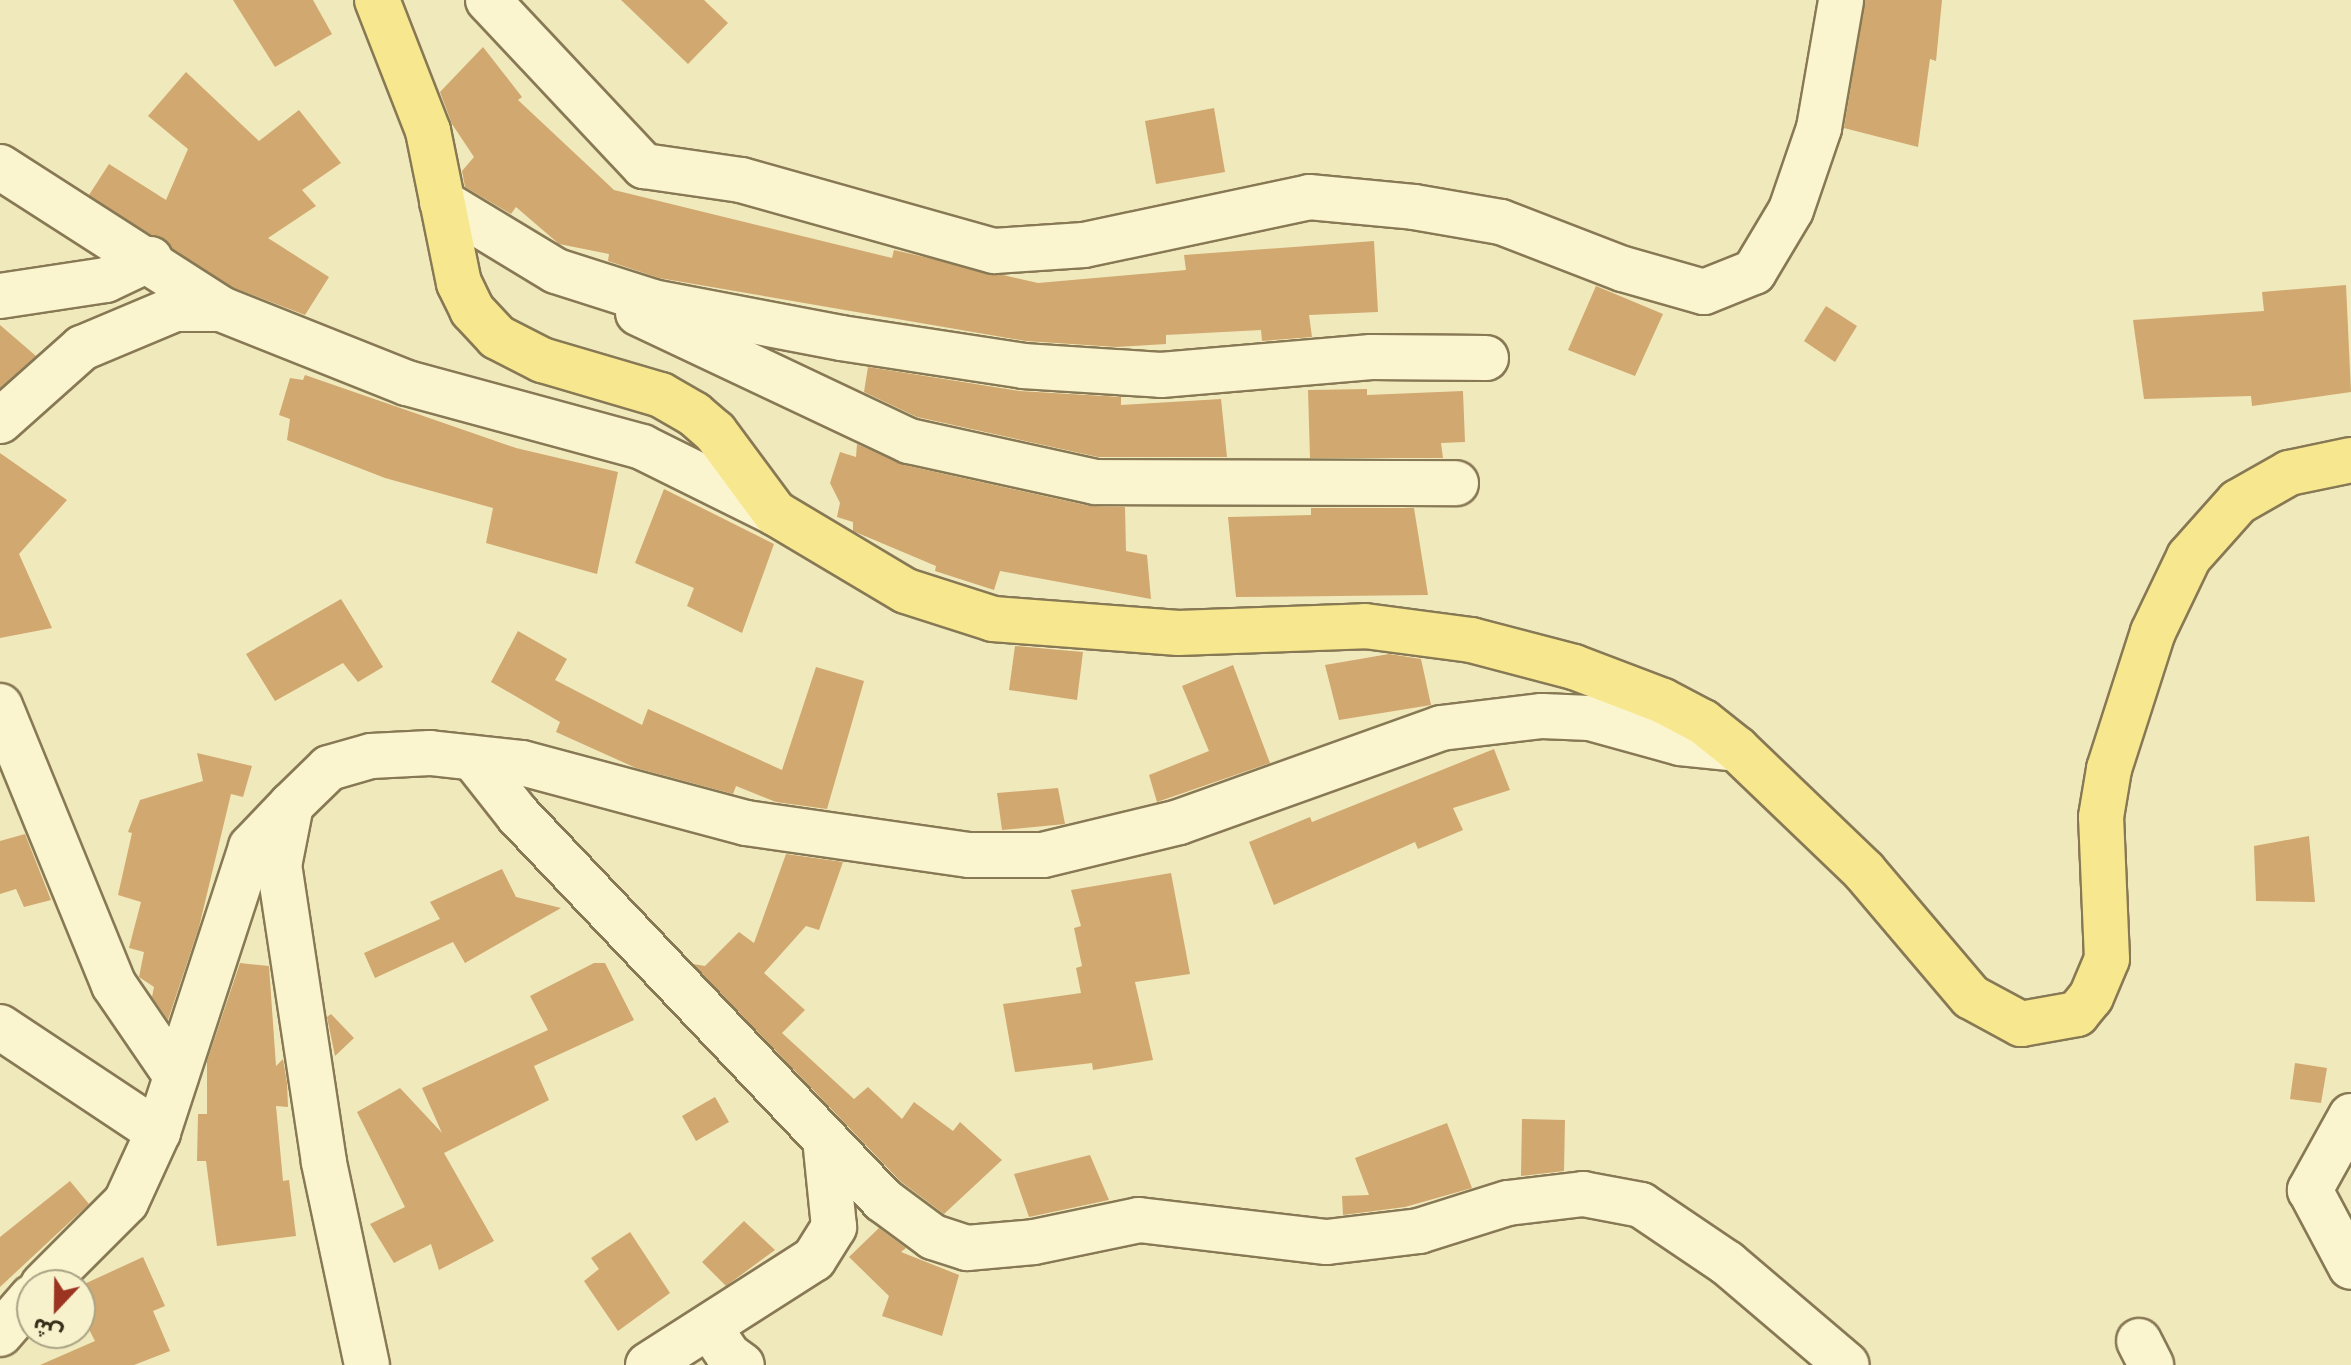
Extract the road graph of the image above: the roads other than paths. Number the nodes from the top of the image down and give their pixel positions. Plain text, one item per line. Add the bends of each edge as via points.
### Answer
1 (377, 0) edge
2 (488, 0) edge
3 (1841, 0) edge
4 (0, 167) edge
5 (442, 202) junction
6 (150, 259) junction
7 (584, 281) junction
8 (0, 296) edge
9 (221, 309) junction
10 (1486, 358) dead end
11 (0, 421) edge
12 (2351, 446) edge
13 (2351, 460) edge
14 (2289, 473) junction
15 (1456, 483) dead end
16 (775, 513) junction
17 (0, 706) edge
18 (1737, 749) junction
19 (473, 758) junction
20 (291, 805) junction
21 (0, 1027) edge
22 (176, 1076) junction
23 (2351, 1116) edge
24 (158, 1132) junction
25 (825, 1139) junction
26 (2351, 1267) edge
27 (59, 1269) edge
28 (16, 1316) edge
29 (710, 1328) junction
30 (0, 1334) edge
31 (367, 1365) edge
32 (648, 1365) edge
33 (742, 1365) edge
34 (1847, 1365) edge

1 - 5 main road via 428,131
2 - 3 street via 644,166 741,180 994,251 1084,245 1309,197 1501,222 1623,269 1704,292 1754,272 1791,210 1819,128
4 - 6 street
5 - 7 street via 556,271
5 - 16 main road via 459,283 472,310 497,337 542,360 661,395 694,414 715,432
6 - 8 street via 106,280
6 - 9 street
7 - 10 street via 653,302 1023,366 1161,375 1371,357
7 - 15 street via 668,329 909,441 1095,482
9 - 11 street via 175,309 82,348
9 - 16 street via 407,383 642,447
12 - 14 street
13 - 14 main road
14 - 18 main road via 2238,502 2189,557 2153,632 2109,769 2101,817 2107,959 2091,997 2077,1014 2021,1024 1971,997 1864,871
16 - 18 main road via 906,591 954,610 1097,630 1178,633 1365,626 1471,640 1574,667 1663,701 1703,722
17 - 22 street via 114,985
18 - 19 street via 1680,743 1590,718 1542,716 1441,728 1179,822 1043,855 969,855 746,823 522,763
19 - 20 street via 430,753 371,756 329,768
19 - 25 street via 518,815
20 - 22 street via 251,847
20 - 31 street via 279,866 324,1162
21 - 24 street
22 - 24 street
23 - 26 street via 2310,1190
24 - 27 street via 126,1202
25 - 29 street via 834,1227 814,1259
25 - 34 street via 883,1200 933,1237 967,1248 1034,1242 1139,1220 1327,1242 1419,1231 1508,1203 1583,1194 1641,1205 1727,1263
28 - 30 street
29 - 32 street
29 - 33 street via 728,1355

